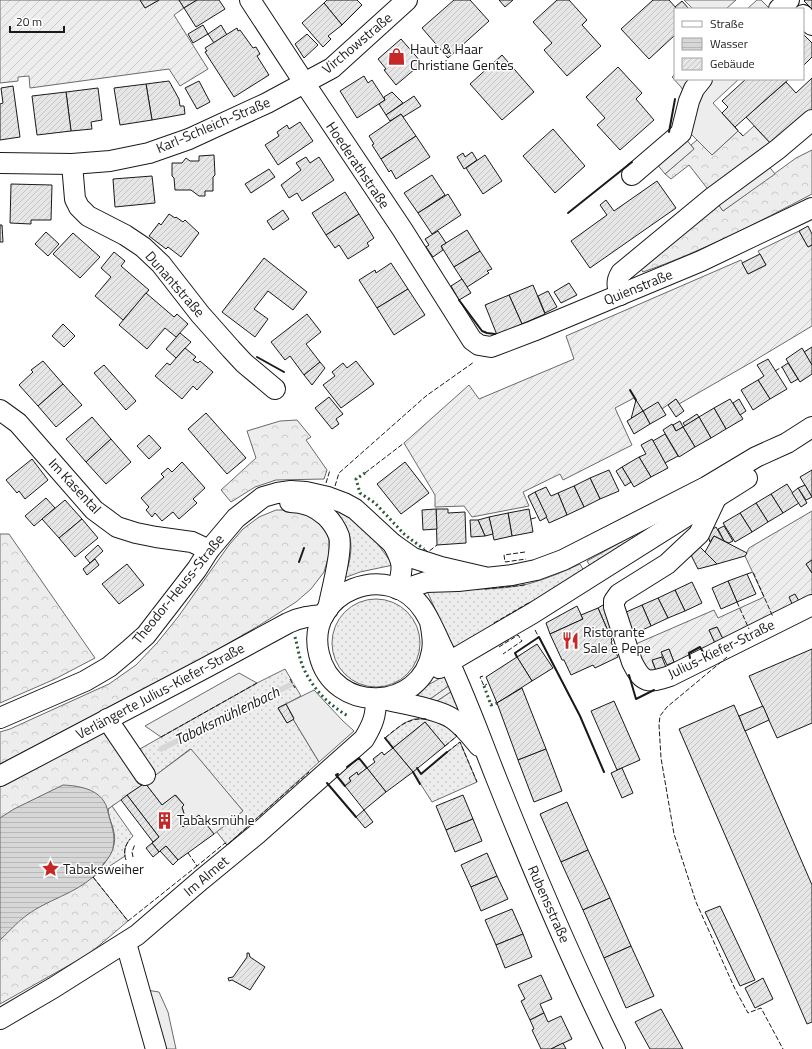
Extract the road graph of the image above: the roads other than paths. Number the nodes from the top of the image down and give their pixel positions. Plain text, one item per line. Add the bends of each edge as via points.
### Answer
1 (250, 0) edge
2 (407, 0) edge
3 (789, 0) edge
4 (780, 8) edge
5 (797, 8) edge
6 (804, 16) edge
7 (812, 25) edge
8 (701, 80) edge
9 (304, 83) junction
10 (812, 120) edge
11 (0, 164) edge
12 (72, 164) junction
13 (632, 175) dead end
14 (812, 208) edge
15 (620, 295) junction
16 (466, 330) joint
17 (275, 389) dead end
18 (0, 410) edge
19 (812, 427) edge
20 (787, 443) junction
21 (716, 498) junction
22 (246, 510) junction
23 (393, 544) junction
24 (209, 550) junction
25 (484, 577) junction
26 (400, 590) junction
27 (812, 605) edge
28 (326, 612) junction
29 (430, 622) junction
30 (450, 662) junction
31 (419, 678) junction
32 (379, 699) junction
33 (0, 718) edge
34 (107, 719) junction
35 (488, 757) junction
36 (145, 775) dead end
37 (0, 776) edge
38 (126, 943) junction
39 (0, 1018) edge
40 (156, 1049) edge
41 (615, 1049) edge

1 - 9 street, Hoederathstraße
2 - 9 street, Virchowstraße via 332,68
3 - 4 street
3 - 5 street
6 - 7 street
8 - 13 street via 689,101 681,133
9 - 12 street, Karl-Schleich-Straße via 189,139 149,153 110,161
9 - 16 street, Hoederathstraße
10 - 15 street via 778,150 713,197 621,273 617,286
11 - 12 street, Karl-Schleich-Straße
12 - 17 street, Dunantstraße via 75,199 79,207 88,216 137,243 161,264 231,349
14 - 15 street, Quienstraße via 701,261
15 - 16 street, Quienstraße via 491,347 479,345 472,340
18 - 24 street, Im Kasental via 18,423 94,510 117,527 156,537 192,542
19 - 20 street
20 - 21 street via 749,477
20 - 25 street via 756,457 706,487 568,558 536,570
21 - 27 street, Julius-Kiefer-Straße via 700,534 667,564 619,594 614,601 632,662 643,678 653,681 670,676
21 - 30 street
22 - 23 street, Theodor-Heuss-Straße via 263,497 277,492 306,492 328,497 355,510
22 - 24 street, Theodor-Heuss-Straße
22 - 28 street, Theodor-Heuss-Straße via 272,502 297,502 316,509 332,522 339,537 340,551
23 - 25 street, Theodor-Heuss-Straße via 413,558
23 - 26 street via 401,559 403,570
24 - 33 street, Theodor-Heuss-Straße via 146,635 123,655 85,681
25 - 26 street via 426,582
26 - 28 street via 388,585 361,586 342,594
26 - 29 street via 419,604
28 - 32 street via 319,628 318,641 324,667 331,678 346,691 364,698
28 - 34 street, Verlängerte Julius-Kiefer-Straße via 288,623
29 - 30 street
29 - 31 street via 432,652
30 - 31 street
30 - 35 street, Rubensstraße
31 - 32 street via 401,693
32 - 35 street, Rubensstraße via 441,713 452,718 469,733
32 - 38 street, Im Almet via 372,726 364,738 257,834
34 - 36 street
34 - 37 street, Verlängerte Julius-Kiefer-Straße
35 - 41 street, Rubensstraße via 526,853
38 - 39 street, Im Almet
38 - 40 street

